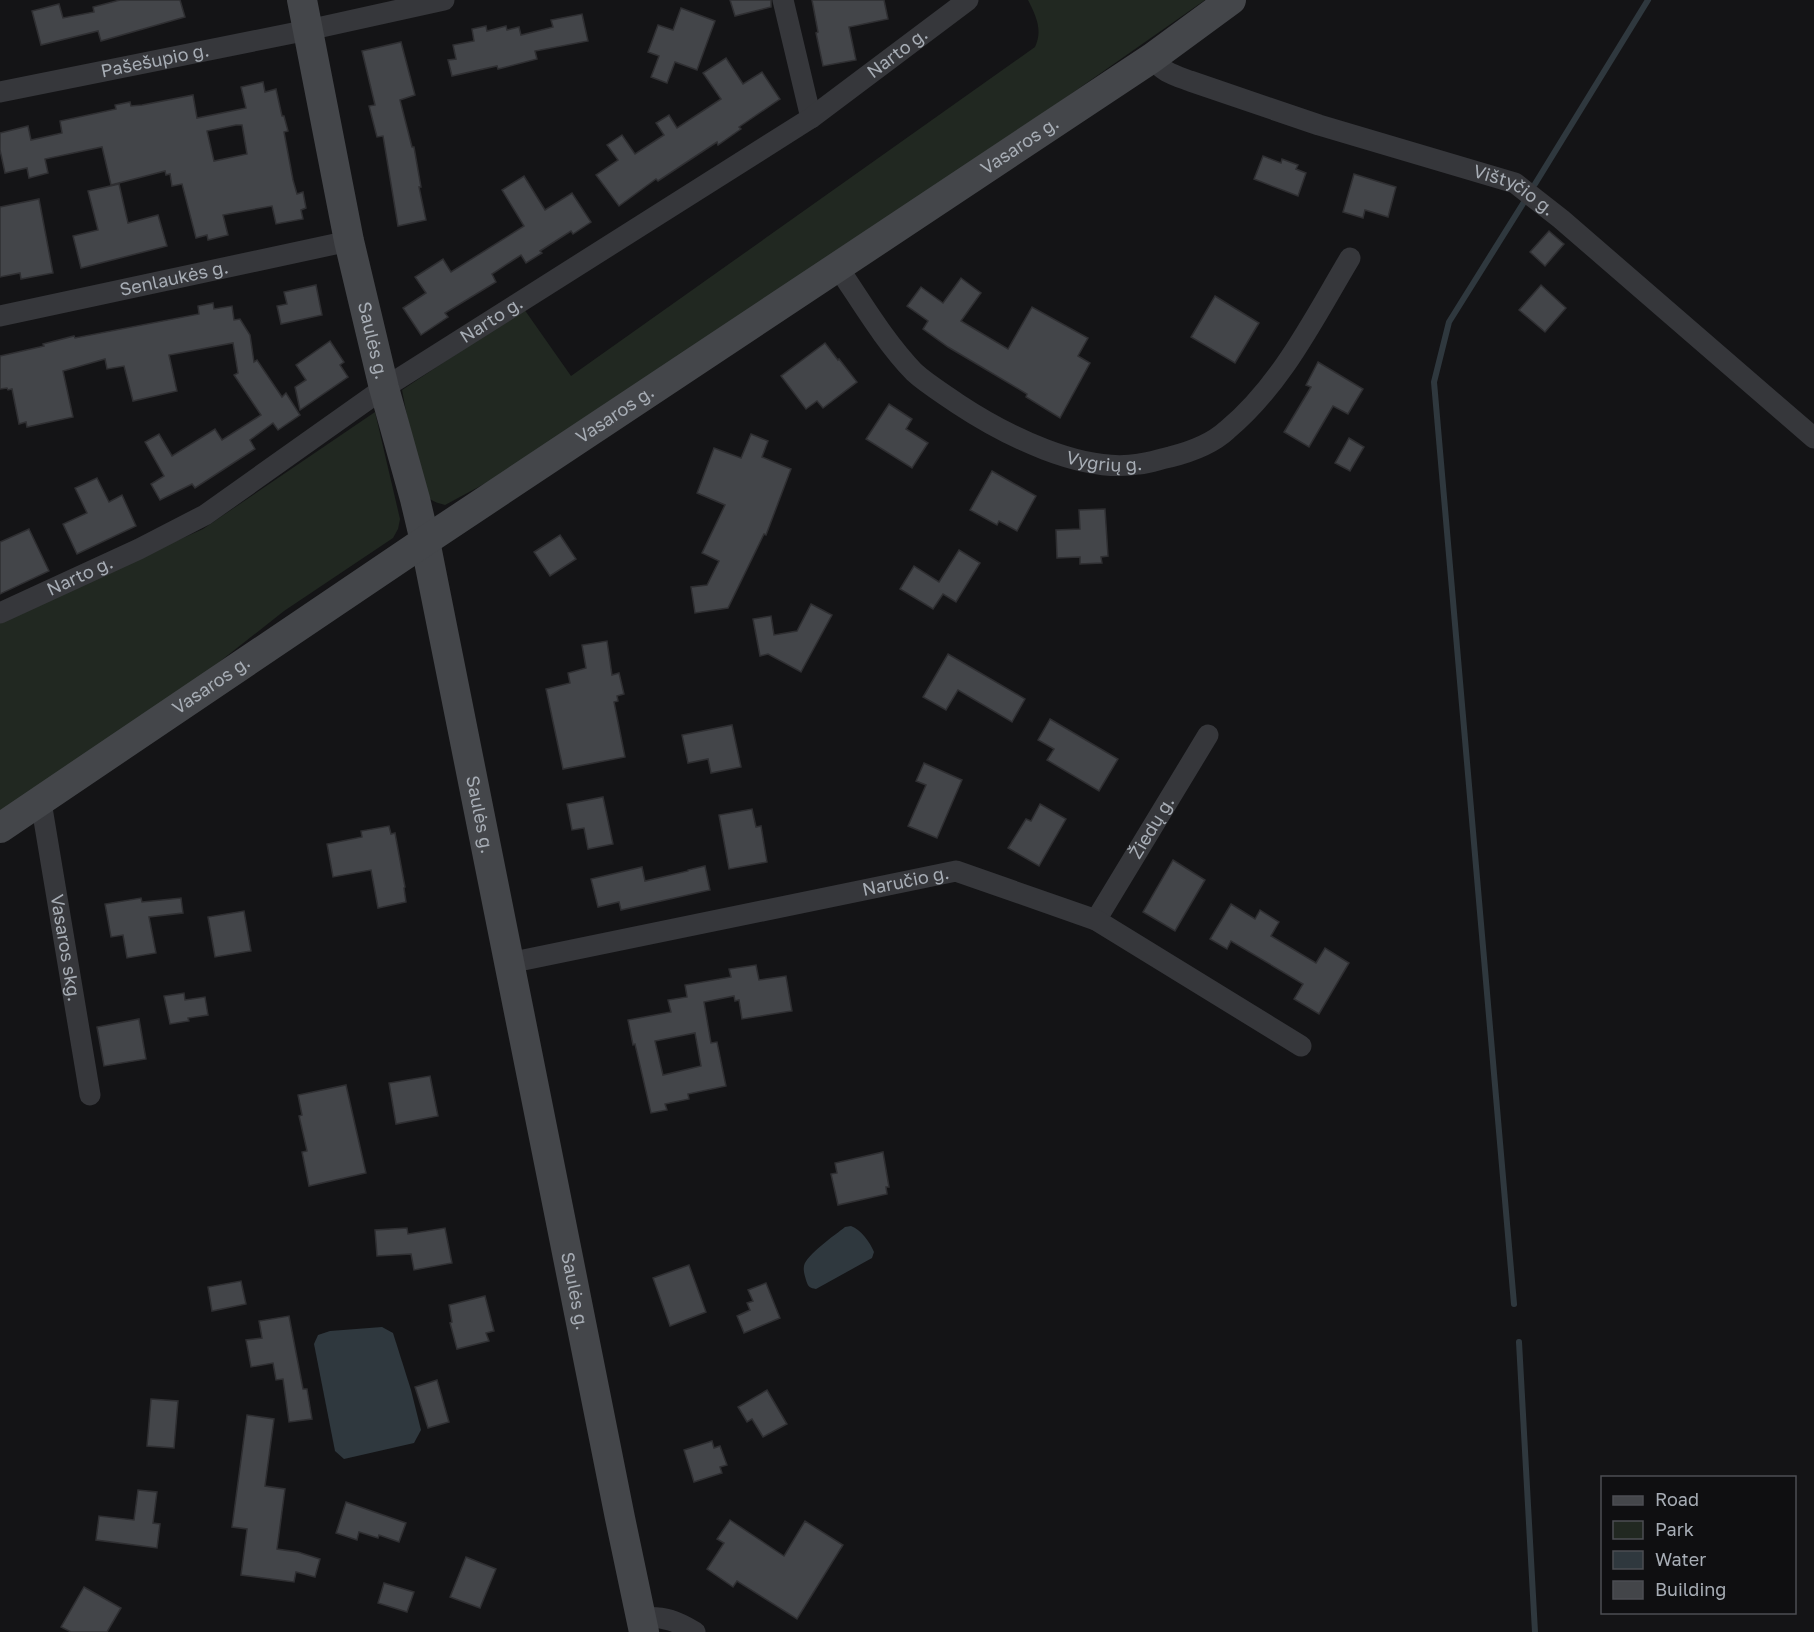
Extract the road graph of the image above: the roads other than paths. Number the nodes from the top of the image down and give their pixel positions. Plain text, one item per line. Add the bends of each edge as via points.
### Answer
1 (302, 0) edge
2 (444, 0) edge
3 (783, 0) edge
4 (968, 0) edge
5 (1231, 0) edge
6 (308, 30) junction
7 (1152, 58) junction
8 (0, 92) edge
9 (811, 118) junction
10 (349, 241) junction
11 (1350, 258) dead end
12 (837, 266) junction
13 (0, 316) edge
14 (384, 388) junction
15 (1814, 438) edge
16 (425, 541) junction
17 (0, 613) edge
18 (1208, 735) dead end
19 (41, 801) junction
20 (0, 828) edge
21 (1096, 920) junction
22 (509, 963) junction
23 (1301, 1046) dead end
24 (90, 1095) dead end
25 (643, 1625) edge
26 (695, 1632) edge

1 - 6 main road, Saulės g.
2 - 6 street, Pašešupio g.
3 - 9 street
4 - 9 street, Narto g.
5 - 7 main road, Vasaros g.
6 - 8 street, Pašešupio g.
6 - 10 main road, Saulės g.
7 - 12 main road, Vasaros g.
7 - 15 street, Vištyčio g. via 1159,67 1190,81 1515,183
9 - 14 street, Narto g.
10 - 13 street, Senlaukės g.
10 - 14 main road, Saulės g.
11 - 12 street, Vygrių g. via 1286,366 1249,410 1226,432 1190,452 1138,465 1091,462 1047,451 973,414 915,373
12 - 16 main road, Vasaros g.
14 - 16 main road, Saulės g.
14 - 17 street, Narto g. via 205,515
16 - 19 main road, Vasaros g.
16 - 22 main road, Saulės g.
18 - 21 street, Žiedų g.
19 - 20 main road, Vasaros g.
19 - 24 street, Vasaros skg.
21 - 22 street, Naručio g. via 956,871
21 - 23 street, Naručio g.
22 - 25 main road, Saulės g.
25 - 26 street via 658,1617

